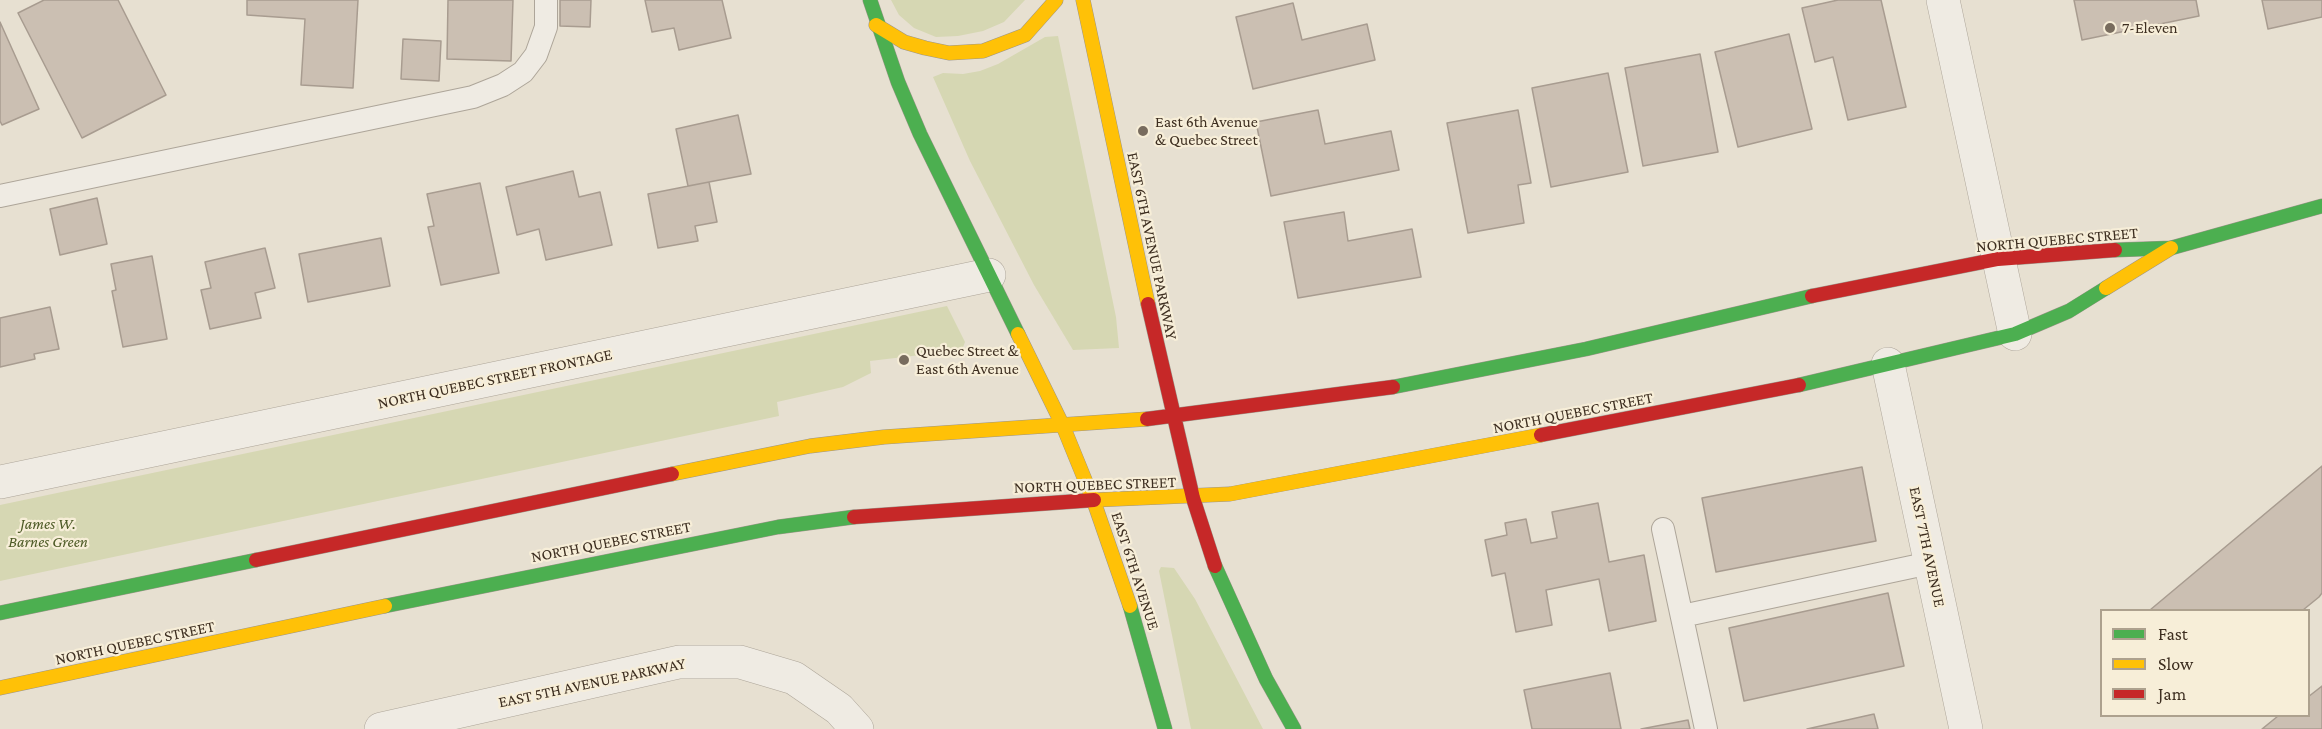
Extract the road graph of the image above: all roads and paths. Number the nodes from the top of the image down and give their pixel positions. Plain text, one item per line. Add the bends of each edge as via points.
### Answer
1 (546, 0) edge
2 (870, 0) edge
3 (1056, 0) edge
4 (1083, 0) edge
5 (1943, 0) edge
6 (876, 25) junction
7 (0, 196) edge
8 (2322, 206) edge
9 (2170, 248) junction
10 (1998, 260) junction
11 (989, 275) junction
12 (2015, 334) junction
13 (1888, 364) junction
14 (1173, 417) junction
15 (1063, 426) junction
16 (0, 482) edge
17 (1193, 498) junction
18 (1094, 502) junction
19 (1663, 529) dead end
20 (1930, 563) junction
21 (0, 613) edge
22 (1682, 616) junction
23 (0, 688) edge
24 (381, 729) edge
25 (857, 729) edge
26 (1165, 729) edge
27 (1294, 729) edge
28 (1706, 729) edge
29 (1966, 729) edge

1 - 7 lane via 546,27 536,55 523,72 473,97
2 - 6 main road
3 - 6 main road via 1025,35 983,51 949,53 925,48 904,42
4 - 14 main road, EAST 6TH AVENUE PARKWAY
5 - 10 street
6 - 11 main road via 920,134
8 - 9 main road, NORTH QUEBEC STREET
9 - 10 main road, NORTH QUEBEC STREET
9 - 12 main road, NORTH QUEBEC STREET via 2069,311
10 - 12 street
10 - 14 main road, NORTH QUEBEC STREET via 1819,294 1426,382
11 - 15 main road
11 - 16 street, NORTH QUEBEC STREET FRONTAGE
12 - 13 main road, NORTH QUEBEC STREET
13 - 17 main road, NORTH QUEBEC STREET via 1786,388 1337,475
13 - 20 street, EAST 7TH AVENUE
14 - 15 main road, NORTH QUEBEC STREET
14 - 17 main road, EAST 6TH AVENUE PARKWAY
15 - 18 main road, EAST 6TH AVENUE
15 - 21 main road, NORTH QUEBEC STREET via 896,436 810,446
17 - 18 main road, NORTH QUEBEC STREET
17 - 27 main road via 1229,602
18 - 23 main road, NORTH QUEBEC STREET via 1015,504 778,527 510,579
18 - 26 main road, EAST 6TH AVENUE via 1129,603
19 - 22 lane
20 - 22 lane
20 - 29 street, EAST 7TH AVENUE
22 - 28 lane
24 - 25 street, EAST 5TH AVENUE PARKWAY via 679,662 740,662 794,678 840,709

